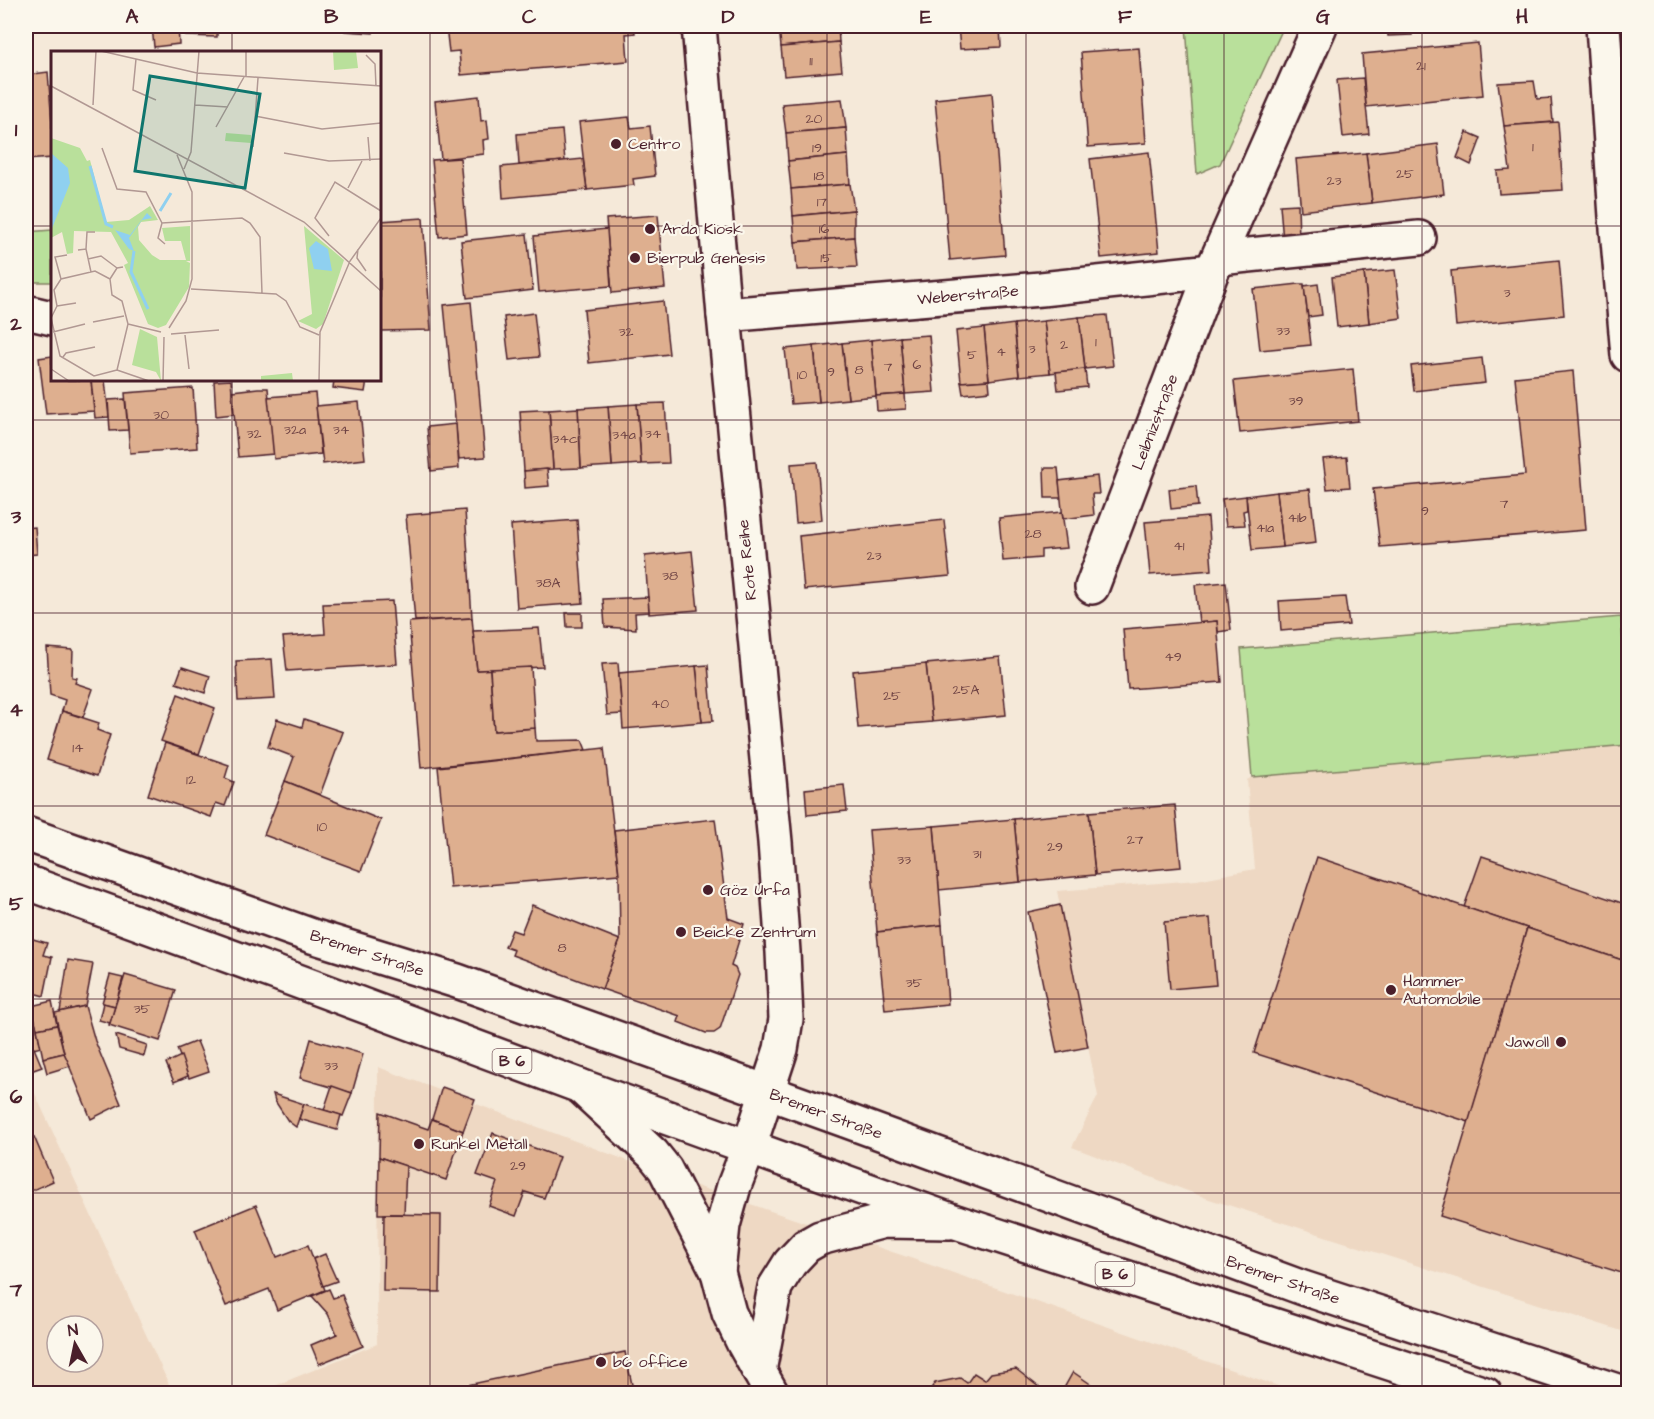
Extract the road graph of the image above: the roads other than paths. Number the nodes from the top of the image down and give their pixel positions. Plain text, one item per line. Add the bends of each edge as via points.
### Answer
1 (699, 26) edge
2 (1320, 26) edge
3 (1603, 26) edge
4 (1419, 238) dead end
5 (1215, 264) junction
6 (26, 312) edge
7 (724, 315) junction
8 (51, 318) edge
9 (1628, 349) edge
10 (1092, 587) dead end
11 (26, 834) edge
12 (26, 882) edge
13 (580, 1086) junction
14 (766, 1093) junction
15 (749, 1147) junction
16 (956, 1222) junction
17 (718, 1272) junction
18 (766, 1382) edge
19 (1485, 1394) edge
20 (1626, 1394) edge

1 - 7 street, Rote Reihe
2 - 5 street, Leibnizstraße
3 - 9 street
4 - 5 street
5 - 7 street, Weberstraße via 1041,289
5 - 10 street, Leibnizstraße
6 - 8 street
7 - 14 street, Rote Reihe via 783,952 786,1018 781,1049
11 - 14 street, Bremer Straße via 312,936 457,981
12 - 13 street, B 6
13 - 15 street, B 6
13 - 17 street via 665,1169
14 - 15 street, Rote Reihe
14 - 20 street, Bremer Straße via 1303,1288
15 - 16 street, B 6
15 - 17 street, Rote Reihe via 723,1225
16 - 18 street via 884,1221 820,1238 806,1246 775,1287
16 - 19 street, B 6
17 - 18 street via 729,1313

